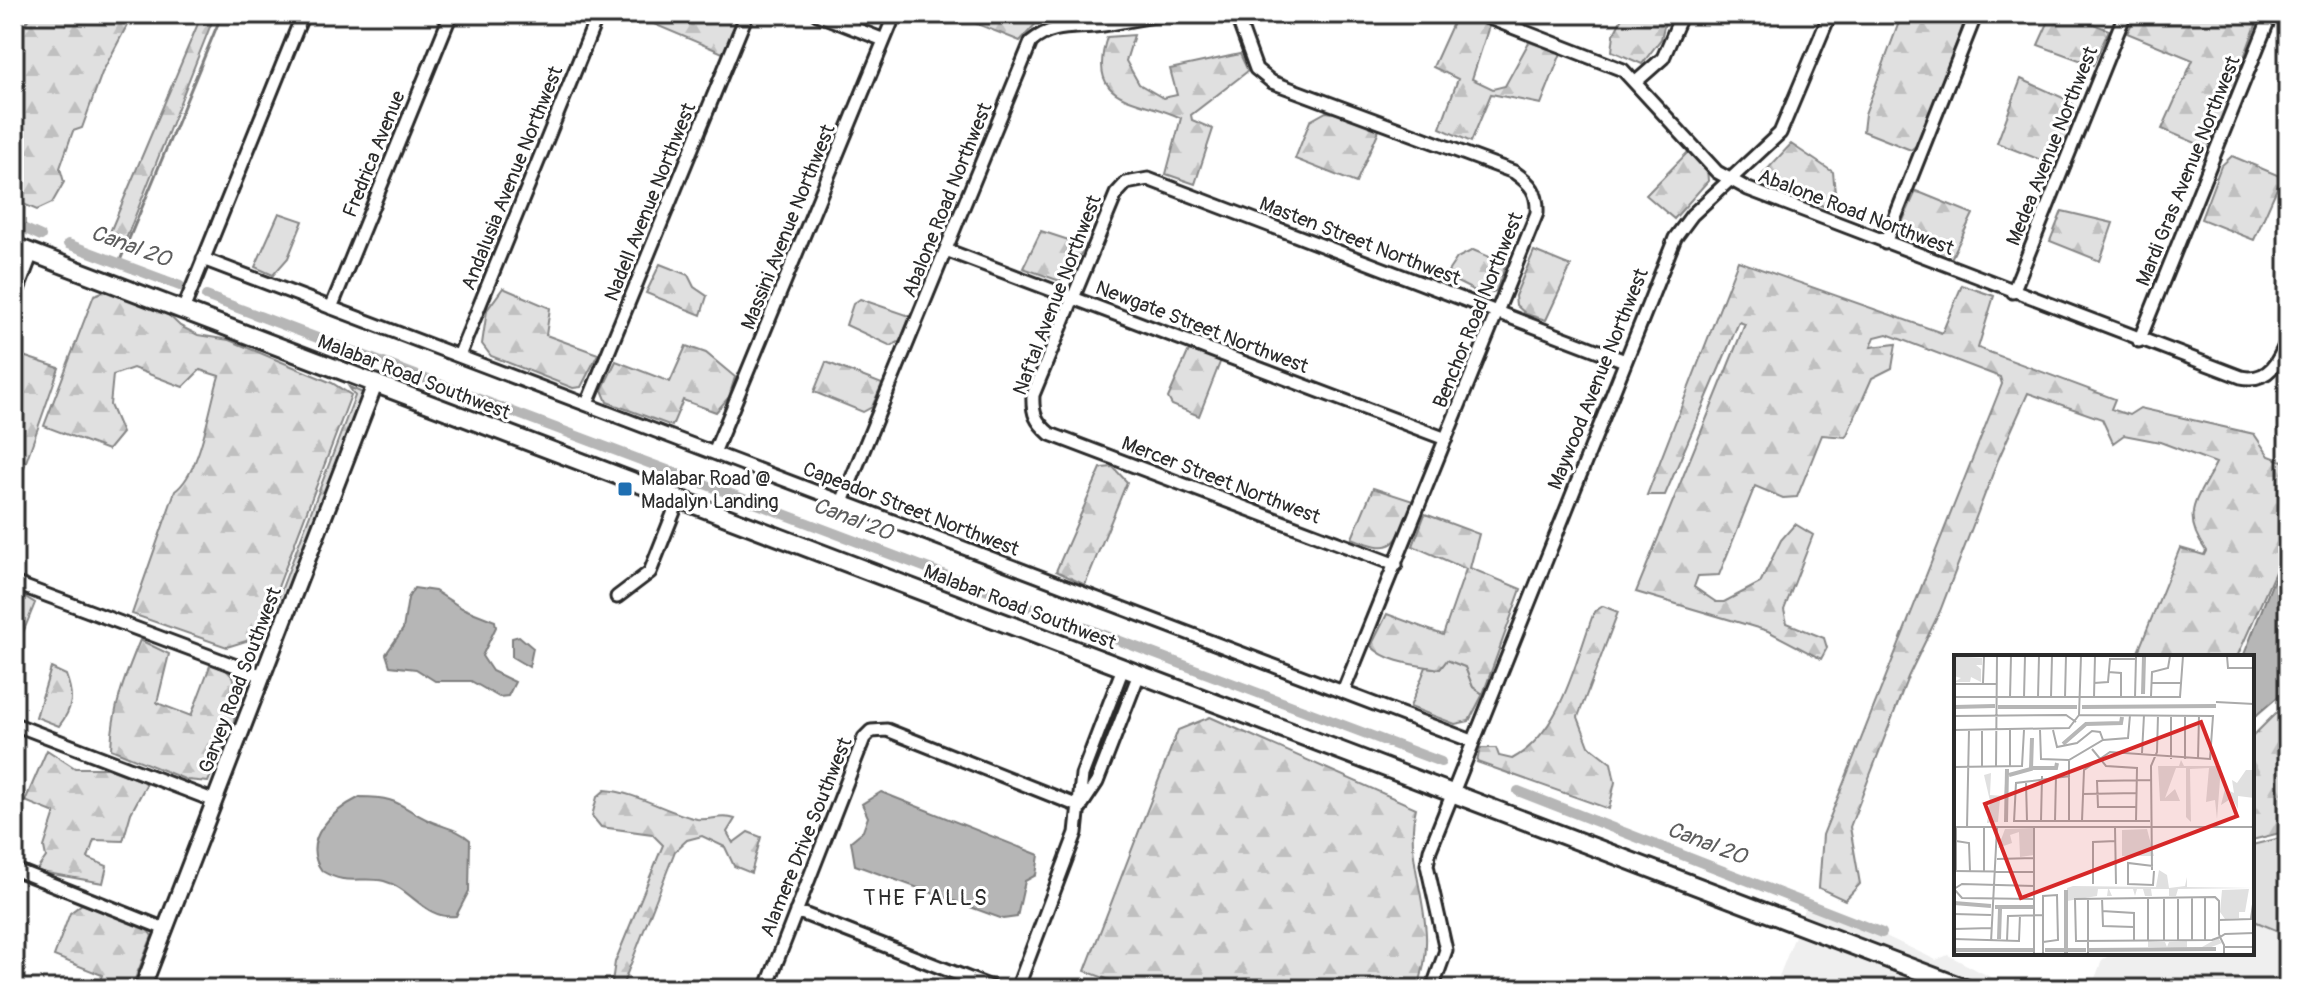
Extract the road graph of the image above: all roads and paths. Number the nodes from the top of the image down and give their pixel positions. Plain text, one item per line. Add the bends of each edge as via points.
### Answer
1 (303, 14) edge
2 (451, 14) edge
3 (598, 14) edge
4 (747, 14) edge
5 (817, 14) edge
6 (895, 14) edge
7 (1167, 14) edge
8 (1236, 14) edge
9 (1479, 14) edge
10 (1682, 14) edge
11 (1830, 14) edge
12 (1976, 14) edge
13 (2125, 14) edge
14 (2271, 14) edge
15 (884, 40) junction
16 (1637, 81) junction
17 (1729, 180) junction
18 (1126, 183) joint
19 (1885, 243) junction
20 (14, 246) edge
21 (946, 250) junction
22 (32, 253) junction
23 (203, 259) junction
24 (2013, 292) junction
25 (1074, 298) junction
26 (14, 300) edge
27 (331, 308) junction
28 (183, 310) junction
29 (1497, 313) junction
30 (2288, 338) edge
31 (2139, 341) junction
32 (459, 356) junction
33 (1625, 361) junction
34 (375, 384) junction
35 (587, 404) junction
36 (1037, 423) joint
37 (1446, 439) junction
38 (714, 453) junction
39 (679, 499) junction
40 (842, 502) junction
41 (1396, 565) junction
42 (14, 583) edge
43 (617, 597) dead end
44 (1131, 671) junction
45 (263, 676) junction
46 (1343, 692) junction
47 (14, 724) edge
48 (1472, 741) junction
49 (1453, 793) junction
50 (215, 801) junction
51 (1081, 807) junction
52 (14, 869) edge
53 (796, 911) junction
54 (165, 929) junction
55 (142, 989) edge
56 (766, 989) edge
57 (996, 989) edge
58 (1017, 989) edge
59 (1432, 989) edge
60 (1967, 989) edge

1 - 23 street
2 - 27 street, Fredrica Avenue
3 - 32 street, Andalusia Avenue Northwest
4 - 35 street, Nadell Avenue Northwest
5 - 15 street
6 - 15 street, Massini Avenue Northwest
7 - 21 street, Abalone Road Northwest via 1057,27 1031,42
8 - 29 street, Benchor Road Northwest via 1256,69 1272,82 1509,170 1530,183 1538,197 1537,213
9 - 16 street, Abalone Road Northwest via 1612,63
10 - 16 street via 1663,58
11 - 17 street, Maywood Avenue Northwest via 1780,133
12 - 19 street
13 - 24 street, Medea Avenue Northwest
14 - 31 street, Mardi Gras Avenue Northwest
15 - 38 street, Massini Avenue Northwest
16 - 17 street, Abalone Road Northwest
17 - 19 street, Abalone Road Northwest
17 - 33 street, Maywood Avenue Northwest via 1675,238
18 - 25 street, Naftal Avenue Northwest via 1116,194
18 - 29 street, Masten Street Northwest via 1148,179
19 - 24 street, Abalone Road Northwest
20 - 22 main road, Malabar Road Southwest
21 - 25 street, Newgate Street Northwest
21 - 40 street, Abalone Road Northwest
22 - 26 street
22 - 28 main road, Malabar Road Southwest
23 - 27 street, Capeador Street Northwest
23 - 28 street
24 - 31 street, Abalone Road Northwest
25 - 36 street, Naftal Avenue Northwest via 1033,395
25 - 37 street, Newgate Street Northwest
27 - 32 street, Capeador Street Northwest
28 - 34 main road, Malabar Road Southwest
29 - 33 street, Masten Street Northwest
29 - 37 street, Benchor Road Northwest
30 - 31 street, Abalone Road Northwest via 2273,369 2260,378 2232,375
32 - 35 street, Capeador Street Northwest
33 - 48 street, Maywood Avenue Northwest
34 - 39 main road, Malabar Road Southwest
34 - 45 street, Garvey Road Southwest
35 - 38 street, Capeador Street Northwest
36 - 41 street, Mercer Street Northwest via 1050,434
37 - 41 street, Benchor Road Northwest
38 - 40 street, Capeador Street Northwest
39 - 43 street via 650,572
39 - 44 main road, Malabar Road Southwest
40 - 46 street, Capeador Street Northwest
41 - 46 street, Benchor Road Northwest
42 - 45 street
44 - 49 main road, Malabar Road Southwest
44 - 51 street via 1097,782
45 - 50 street, Garvey Road Southwest
46 - 48 street, Capeador Street Northwest
47 - 50 street
48 - 49 street, Maywood Avenue Northwest
49 - 59 street, Maywood Avenue Northwest via 1427,865 1446,950
49 - 60 main road, Malabar Road Southwest
50 - 54 street, Garvey Road Southwest
51 - 53 street, Alamere Drive Southwest via 887,730 871,731
51 - 58 street
52 - 54 street
53 - 56 street, Alamere Drive Southwest
53 - 57 street
54 - 55 street, Garvey Road Southwest

